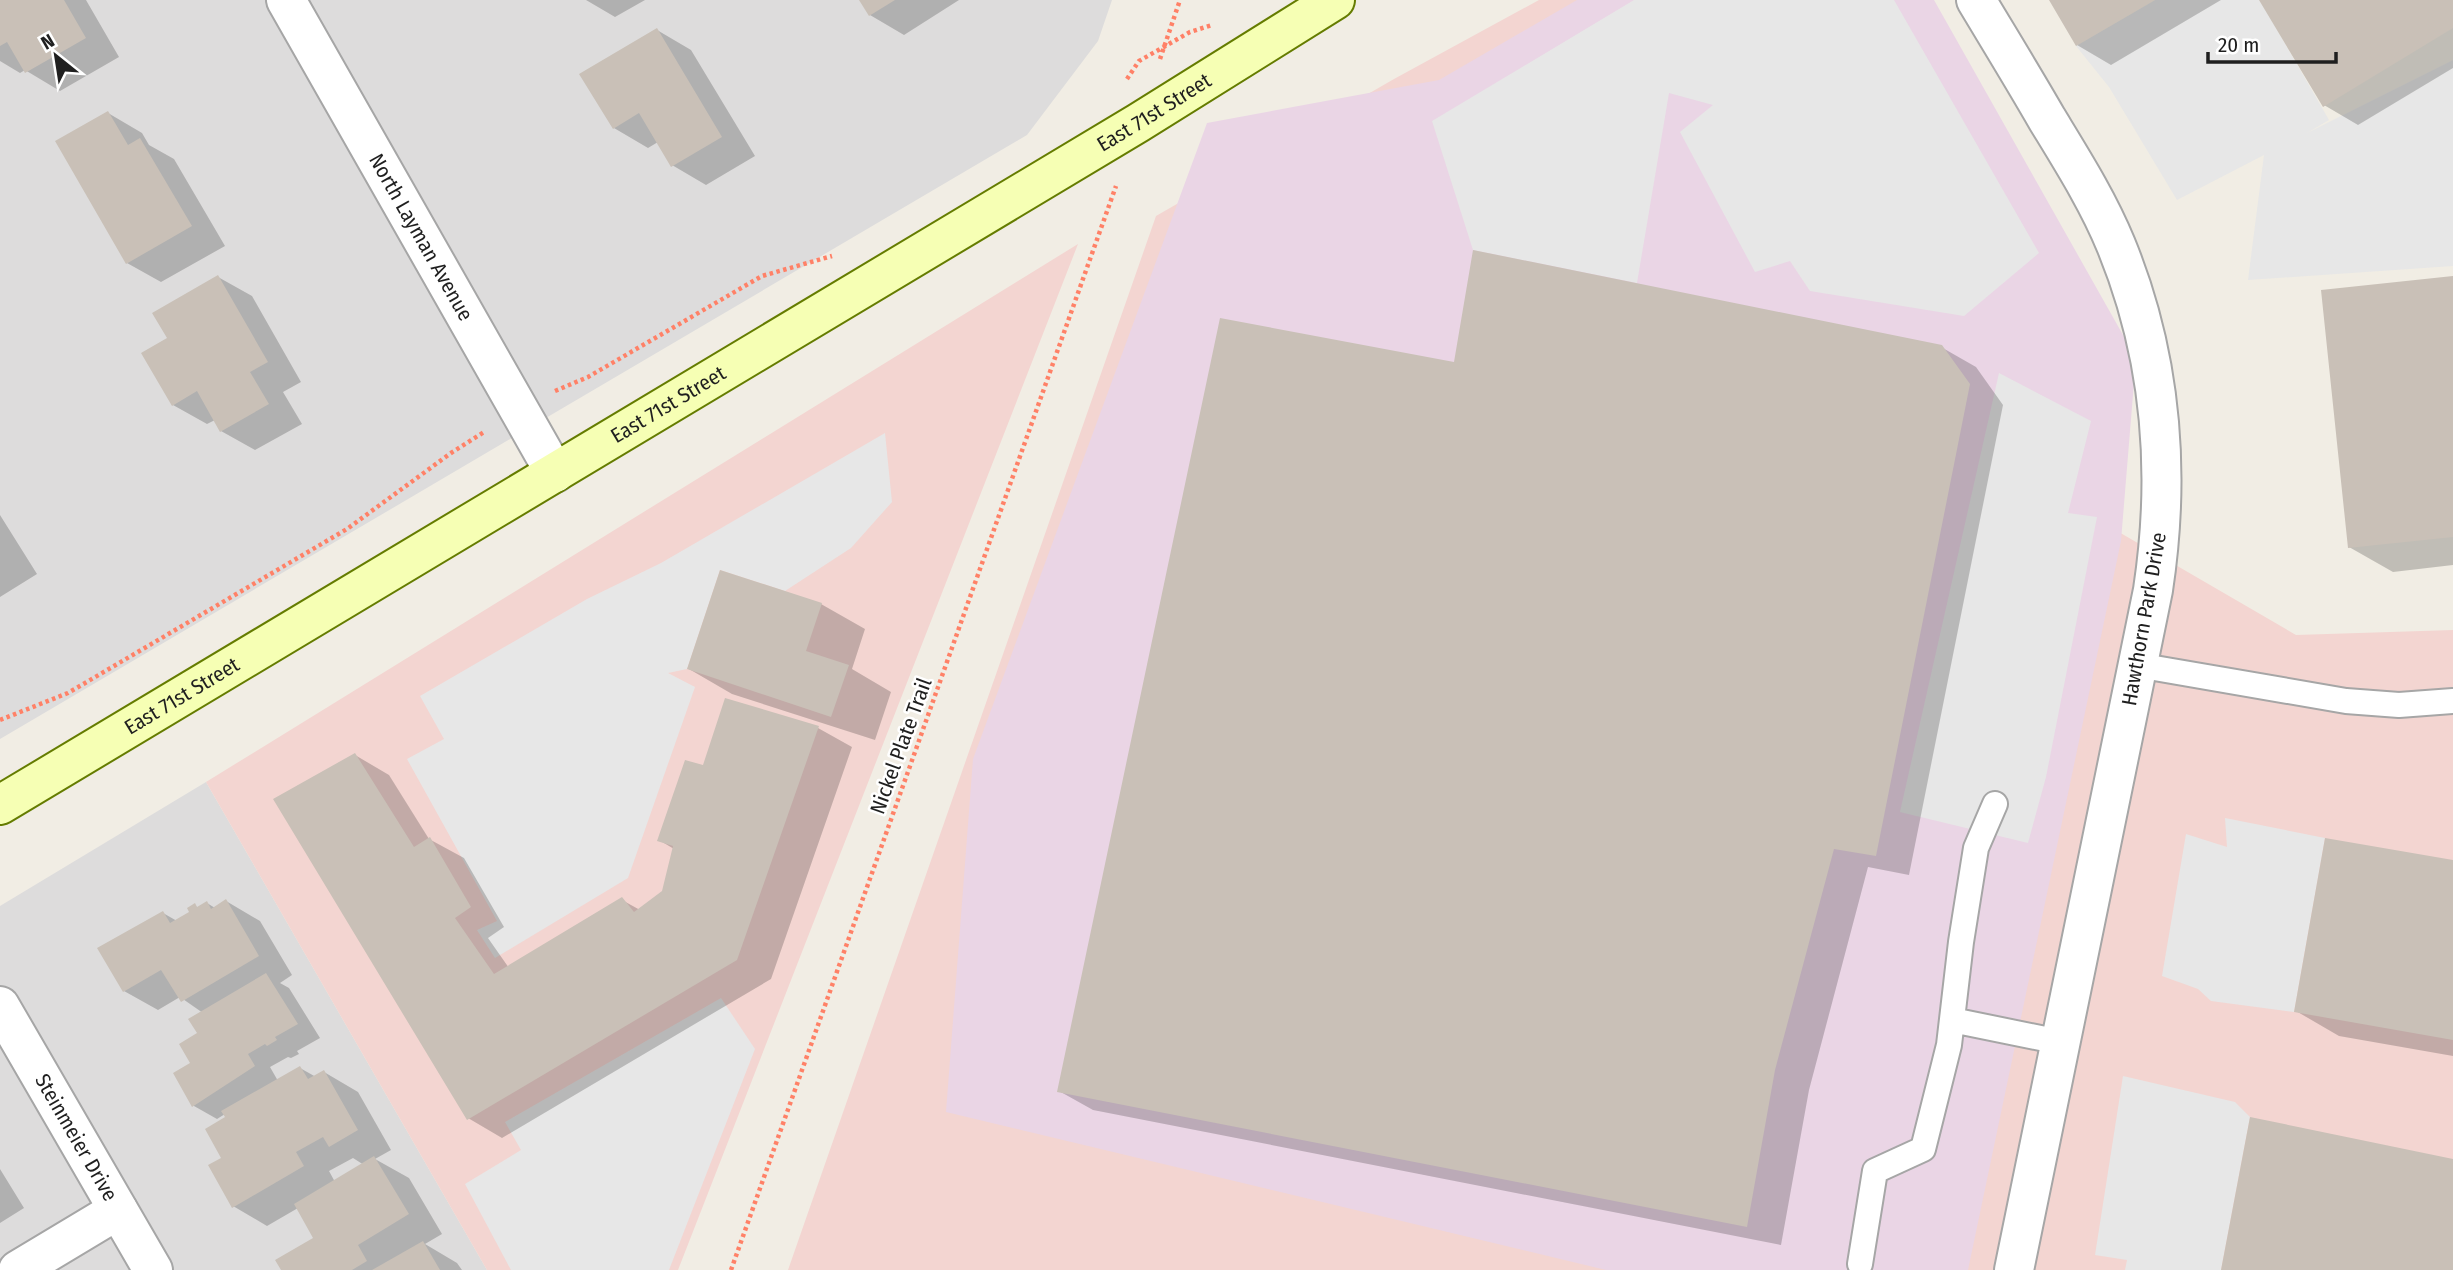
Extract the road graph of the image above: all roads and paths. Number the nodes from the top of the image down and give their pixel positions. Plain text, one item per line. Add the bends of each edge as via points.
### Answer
1 (286, 0) edge
2 (1335, 0) edge
3 (1976, 0) edge
4 (1215, 25) dead end
5 (1120, 90) dead end
6 (1100, 232) dead end
7 (840, 254) dead end
8 (519, 410) junction
9 (555, 473) junction
10 (2137, 665) junction
11 (2453, 701) edge
12 (0, 720) edge
13 (1995, 804) dead end
14 (0, 805) edge
15 (0, 1006) edge
16 (1952, 1020) junction
17 (2060, 1042) junction
18 (118, 1210) junction
19 (1860, 1264) dead end
20 (18, 1270) edge
21 (153, 1270) edge
22 (731, 1270) edge
23 (2014, 1270) edge

1 - 8 street, North Layman Avenue
2 - 9 main road, East 71st Street
3 - 10 street, Hawthorn Park Drive via 2090,190 2141,315 2157,390 2163,482 2160,546
4 - 5 path via 1191,32 1139,61
6 - 22 path, Nickel Plate Trail
7 - 8 path via 761,276 588,377
8 - 9 street, North Layman Avenue
8 - 12 path via 335,536 68,693
9 - 14 main road, East 71st Street
10 - 11 lane via 2346,701 2399,705
10 - 17 street, Hawthorn Park Drive
13 - 16 lane via 1976,848
15 - 18 street, Steinmeier Drive
16 - 17 lane
16 - 19 lane via 1923,1149 1875,1171
17 - 23 street, Hawthorn Park Drive
18 - 20 street
18 - 21 street, Steinmeier Drive

